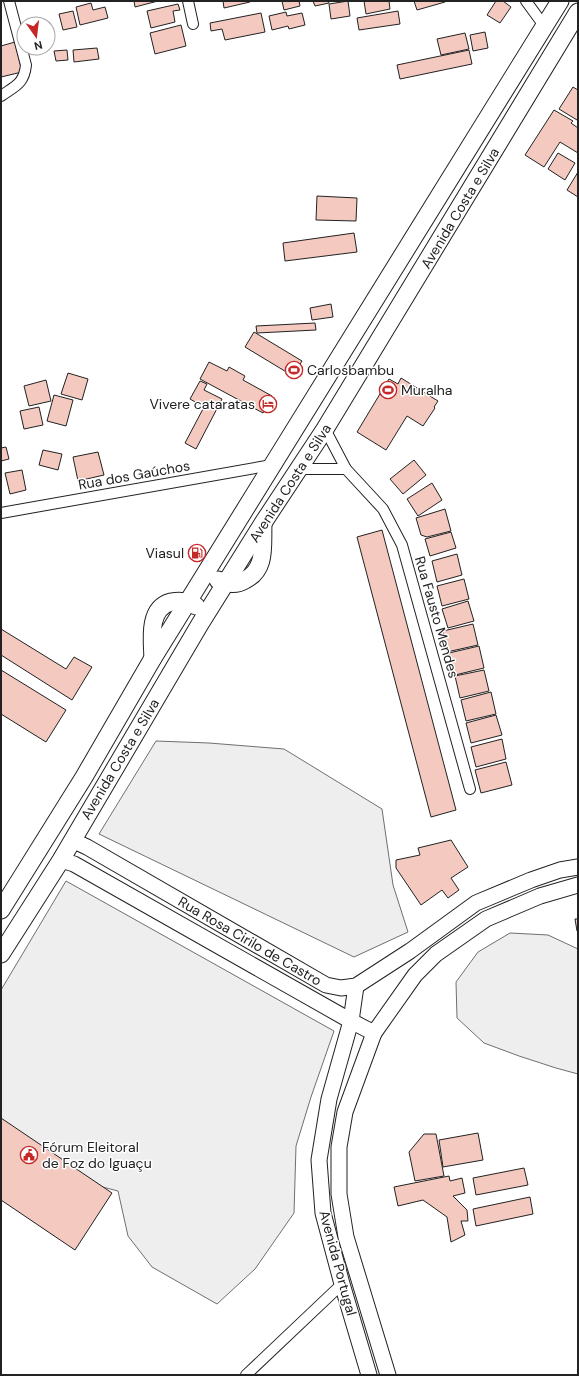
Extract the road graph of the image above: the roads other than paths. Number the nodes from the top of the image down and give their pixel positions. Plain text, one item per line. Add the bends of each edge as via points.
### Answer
1 (9, 1) edge
2 (188, 1) edge
3 (526, 1) edge
4 (560, 1) edge
5 (578, 12) edge
6 (193, 24) dead end
7 (545, 27) junction
8 (1, 96) edge
9 (325, 430) junction
10 (272, 465) junction
11 (299, 469) junction
12 (346, 469) junction
13 (1, 513) edge
14 (211, 565) junction
15 (226, 583) junction
16 (188, 602) junction
17 (200, 624) junction
18 (470, 789) dead end
19 (72, 840) junction
20 (61, 860) junction
21 (578, 867) edge
22 (578, 885) edge
23 (476, 903) junction
24 (1, 910) edge
25 (486, 919) junction
26 (1, 954) edge
27 (356, 986) junction
28 (351, 1021) junction
29 (374, 1033) junction
30 (342, 1284) junction
31 (246, 1375) edge
32 (369, 1375) edge
33 (388, 1375) edge

1 - 8 street via 26,65 25,76 20,83
2 - 6 street
3 - 7 street
4 - 7 main road, Avenida Costa e Silva
5 - 9 main road, Avenida Costa e Silva
7 - 10 main road, Avenida Costa e Silva
9 - 11 main road, Avenida Costa e Silva
9 - 12 street, Rua Fausto Mendes
10 - 13 street, Rua dos Gaúchos
10 - 14 main road, Avenida Costa e Silva
11 - 12 street
11 - 15 main road, Avenida Costa e Silva via 263,523 262,552 258,570 243,582
12 - 18 street, Rua Fausto Mendes via 383,509 402,545
14 - 15 main road via 215,578
14 - 16 main road, Avenida Costa e Silva
15 - 17 main road, Avenida Costa e Silva
16 - 17 main road via 197,606
16 - 24 main road, Avenida Costa e Silva via 176,601 165,604 158,611 152,629 153,658 84,777
17 - 19 main road, Avenida Costa e Silva
19 - 20 main road, Avenida Costa e Silva
19 - 27 main road, Rua Rosa Cirilo de Castro via 326,985 341,988
20 - 26 main road, Avenida Costa e Silva
20 - 28 main road via 74,864
21 - 23 main road via 531,880
22 - 25 main road, Avenida Portugal via 540,896
23 - 25 main road
23 - 27 main road
25 - 29 main road, Avenida Portugal via 436,954 415,975
27 - 28 main road, Avenida Portugal
28 - 29 main road
28 - 30 main road, Avenida Portugal via 329,1100 320,1160 322,1213
29 - 33 main road, Avenida Portugal via 344,1112 339,1147 339,1194 346,1237
30 - 31 street
30 - 32 main road, Avenida Portugal

